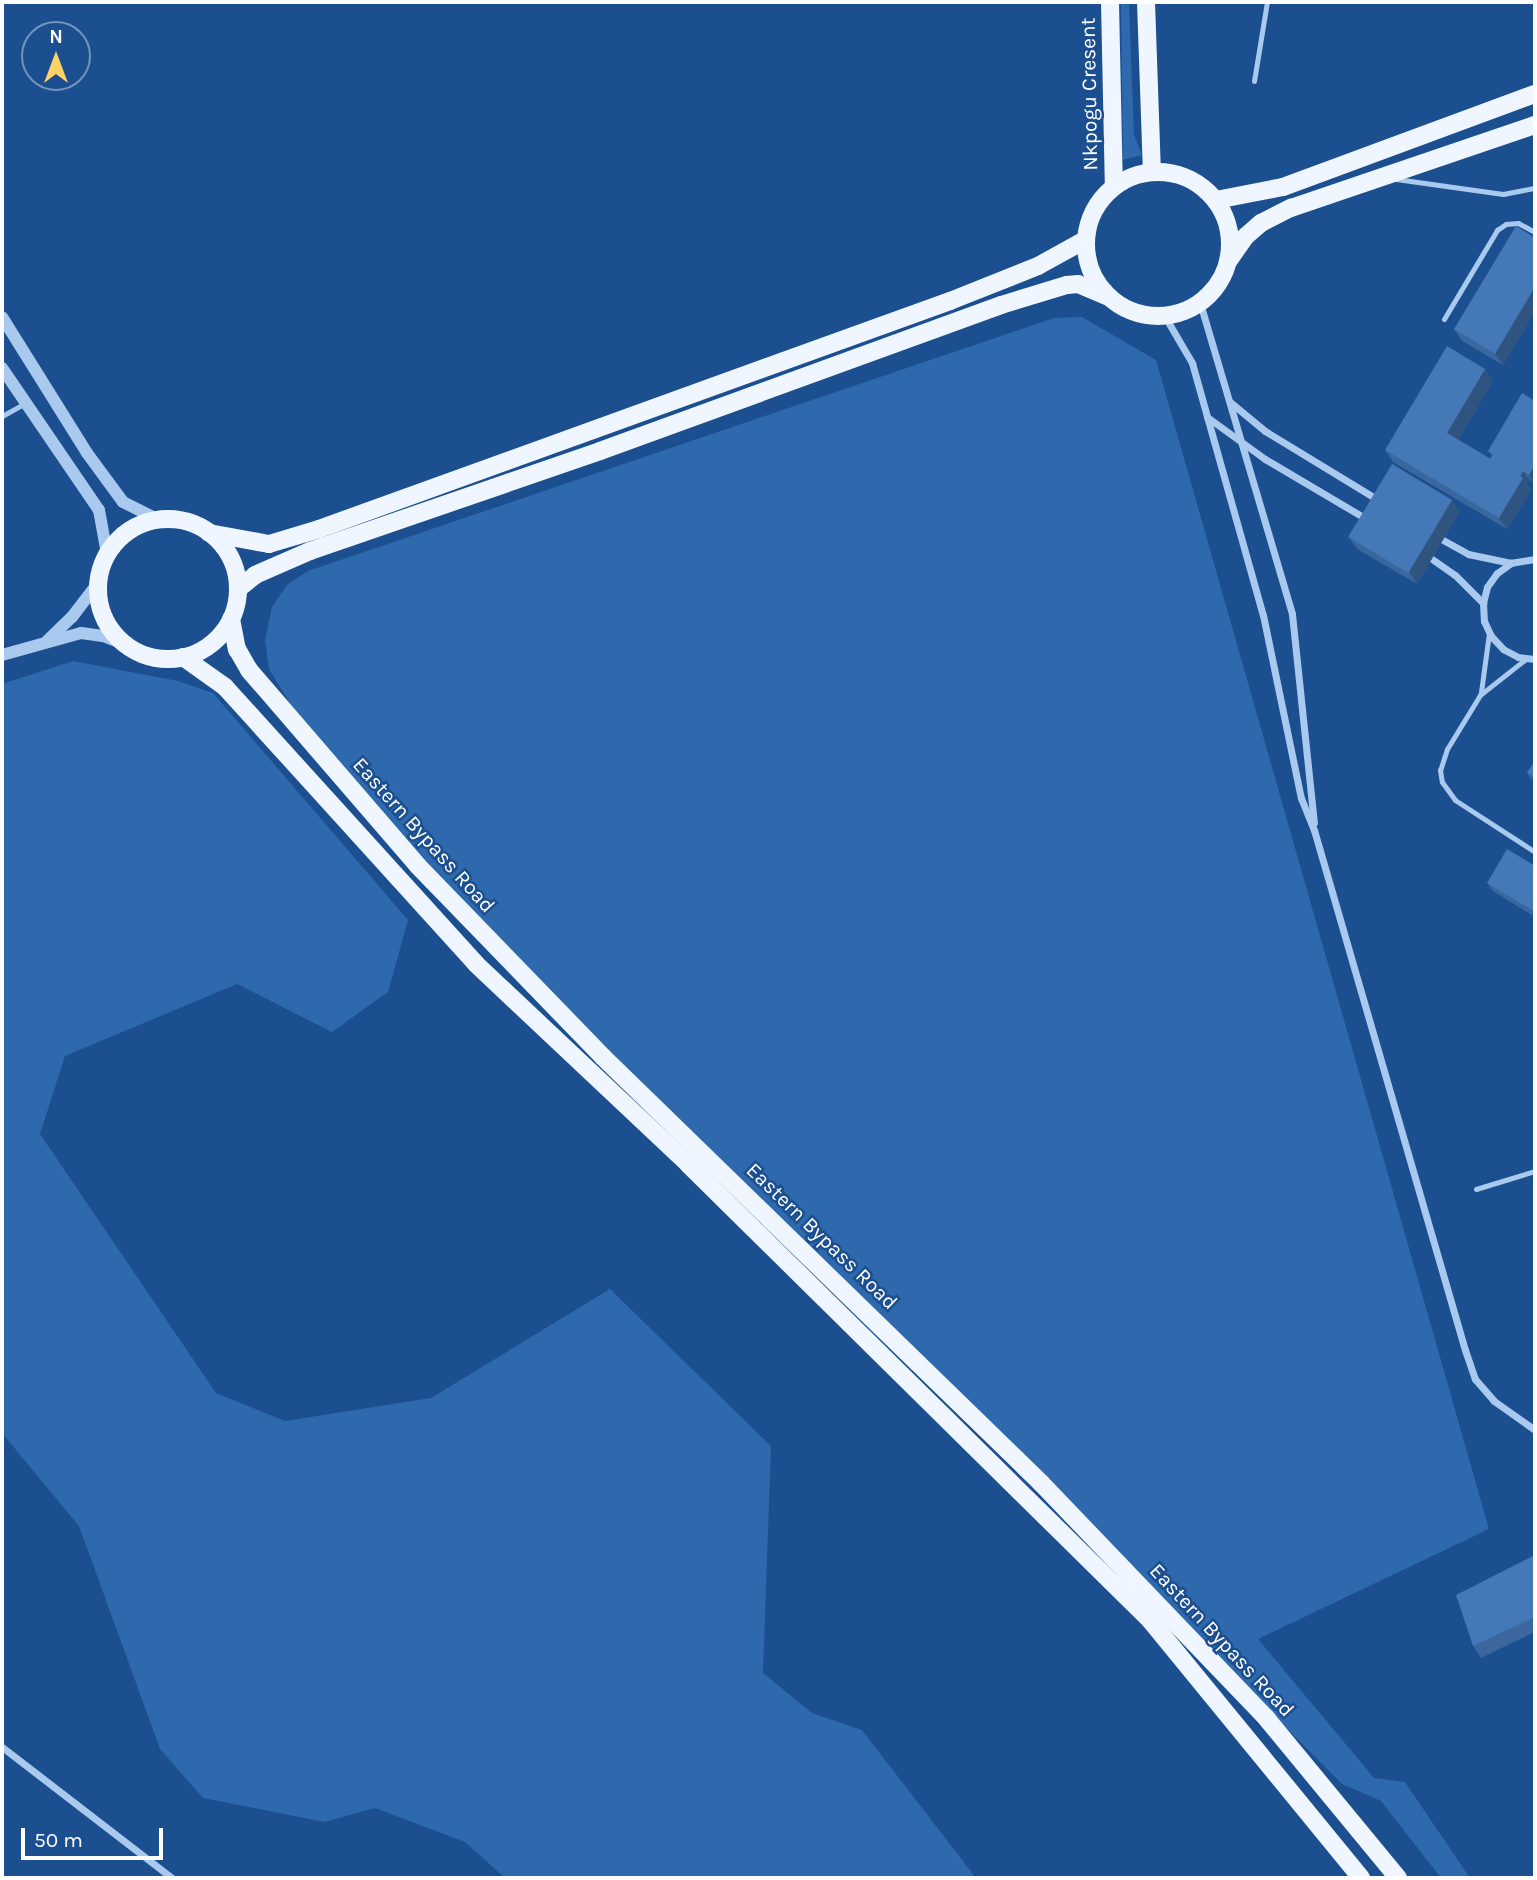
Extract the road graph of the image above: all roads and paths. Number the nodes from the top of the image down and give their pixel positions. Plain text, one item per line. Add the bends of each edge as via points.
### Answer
1 (1110, 2) edge
2 (1146, 2) edge
3 (1266, 2) edge
4 (1254, 81) dead end
5 (1535, 94) edge
6 (1535, 125) edge
7 (1152, 171) junction
8 (1383, 177) junction
9 (1114, 186) junction
10 (1535, 188) edge
11 (1216, 200) junction
12 (1535, 232) edge
13 (1085, 240) junction
14 (1229, 260) junction
15 (1109, 297) junction
16 (1200, 303) junction
17 (1164, 315) junction
18 (2, 317) edge
19 (1444, 319) dead end
20 (2, 368) edge
21 (1228, 401) junction
22 (25, 403) junction
23 (2, 416) edge
24 (1207, 416) junction
25 (1241, 443) junction
26 (1384, 503) edge
27 (159, 520) junction
28 (1372, 523) edge
29 (209, 533) junction
30 (1443, 540) dead end
31 (107, 554) junction
32 (1533, 558) edge
33 (1432, 559) dead end
34 (1511, 563) junction
35 (98, 583) junction
36 (238, 589) junction
37 (1483, 603) junction
38 (231, 619) junction
39 (1489, 633) junction
40 (47, 641) junction
41 (126, 646) junction
42 (2, 655) edge
43 (183, 657) junction
44 (1531, 658) edge
45 (1480, 695) junction
46 (1314, 830) junction
47 (1535, 852) edge
48 (1535, 1171) edge
49 (1476, 1189) dead end
50 (1535, 1430) edge
51 (2, 1747) edge
52 (172, 1878) edge
53 (1361, 1878) edge
54 (1398, 1878) edge

1 - 9 main road, Nkpogu Cresent
2 - 7 main road
3 - 4 lane
5 - 11 main road via 1283,187
6 - 8 main road
7 - 9 main road
7 - 11 main road via 1181,175
8 - 10 lane via 1503,194
8 - 14 main road via 1261,223
9 - 13 main road via 1093,210
11 - 14 main road via 1228,223
12 - 19 lane via 1518,223 1497,230
13 - 15 main road via 1091,271
13 - 29 main road via 950,301 319,529 268,544
14 - 16 main road via 1218,285
15 - 17 main road via 1132,311
15 - 36 main road via 1078,284 1001,305 310,551 255,575
16 - 17 main road
16 - 21 street
17 - 24 street via 1192,363
18 - 27 street via 123,502
20 - 22 street
21 - 25 street
21 - 26 street via 1265,431
22 - 23 lane
22 - 31 street via 99,510
24 - 25 street
24 - 46 street via 1263,615 1301,798
25 - 28 street
25 - 46 street via 1292,614
27 - 29 main road via 190,523
27 - 31 main road via 129,531
29 - 36 main road via 230,558
30 - 34 street via 1477,557
31 - 35 main road
32 - 34 street
33 - 37 street
34 - 37 street via 1487,587
35 - 40 street
35 - 41 main road via 106,622
36 - 38 main road
37 - 39 street
38 - 43 main road via 215,640
38 - 54 main road, Eastern Bypass Road via 237,649 249,670 418,866 603,1057 1041,1483 1267,1719
39 - 44 street via 1503,649
39 - 45 lane
40 - 41 street via 81,633
40 - 42 street
41 - 43 main road via 155,658
43 - 53 main road, Eastern Bypass Road via 225,687 476,964 688,1164 1150,1620
44 - 45 lane
45 - 47 lane via 1447,749 1440,770 1442,782 1455,800
46 - 50 street via 1475,1379 1494,1401
48 - 49 lane
51 - 52 street

